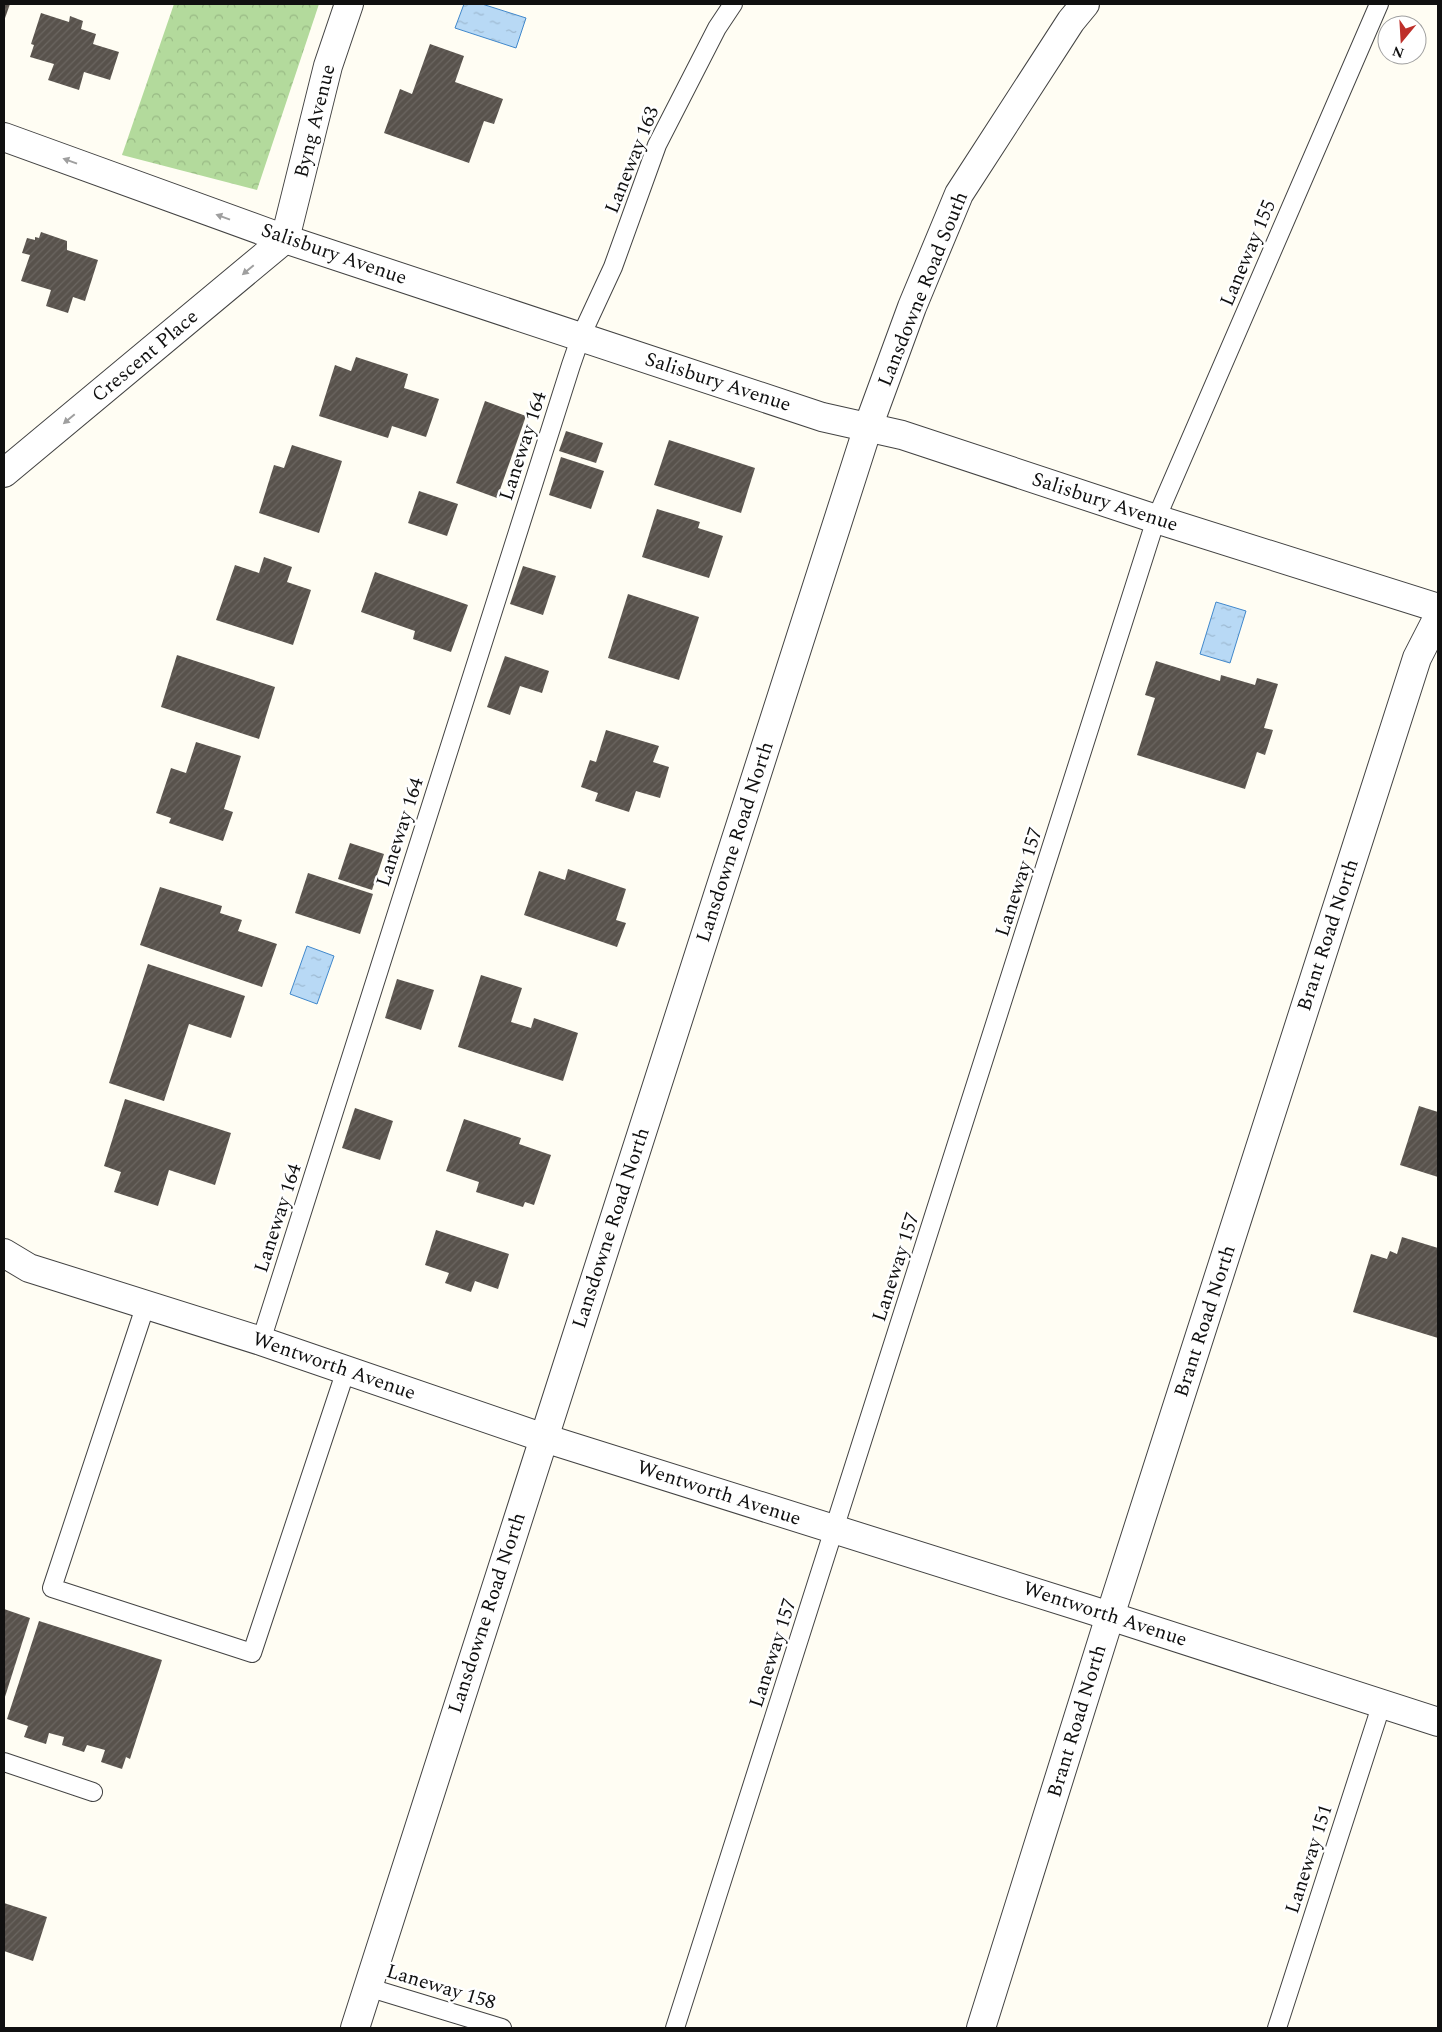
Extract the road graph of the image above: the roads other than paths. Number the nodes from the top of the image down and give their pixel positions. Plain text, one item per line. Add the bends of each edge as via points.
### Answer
1 (349, 4) edge
2 (733, 4) edge
3 (1085, 4) edge
4 (1379, 4) edge
5 (4, 137) edge
6 (286, 239) junction
7 (581, 336) junction
8 (868, 427) junction
9 (4, 473) edge
10 (1156, 519) junction
11 (1438, 608) edge
12 (1438, 616) edge
13 (4, 1253) edge
14 (146, 1304) junction
15 (261, 1341) junction
16 (346, 1370) junction
17 (544, 1438) junction
18 (835, 1529) junction
19 (1110, 1616) junction
20 (1382, 1703) junction
21 (1438, 1722) edge
22 (4, 1762) edge
23 (93, 1792) dead end
24 (367, 1987) junction
25 (355, 2028) edge
26 (502, 2028) edge
27 (675, 2028) edge
28 (981, 2028) edge
29 (1277, 2028) edge

1 - 6 street, Byng Avenue via 328,66
2 - 7 lane, Laneway 163 via 716,28 657,145 613,267
3 - 8 street, Lansdowne Road South via 959,194 912,307
4 - 10 lane, Laneway 155
6 -> 5 street, Salisbury Avenue
6 - 7 street, Salisbury Avenue
6 -> 9 street, Crescent Place
7 - 8 street, Salisbury Avenue via 822,417
7 - 15 lane, Laneway 164
8 - 10 street, Salisbury Avenue via 912,438
8 - 17 street, Lansdowne Road North
10 - 11 street, Salisbury Avenue
10 - 18 lane, Laneway 157
12 - 19 street, Brant Road North via 1417,658
13 - 14 street, Wentworth Avenue via 30,1268
14 - 15 street, Wentworth Avenue
14 - 16 lane via 52,1588 252,1653
15 - 16 street, Wentworth Avenue
16 - 17 street, Wentworth Avenue
17 - 18 street, Wentworth Avenue
17 - 24 street, Lansdowne Road North
18 - 19 street, Wentworth Avenue
18 - 27 lane, Laneway 157
19 - 20 street, Wentworth Avenue
19 - 28 street, Brant Road North
20 - 21 street, Wentworth Avenue
20 - 29 lane, Laneway 151
22 - 23 lane
24 - 25 street, Lansdowne Road North
24 - 26 lane, Laneway 158

